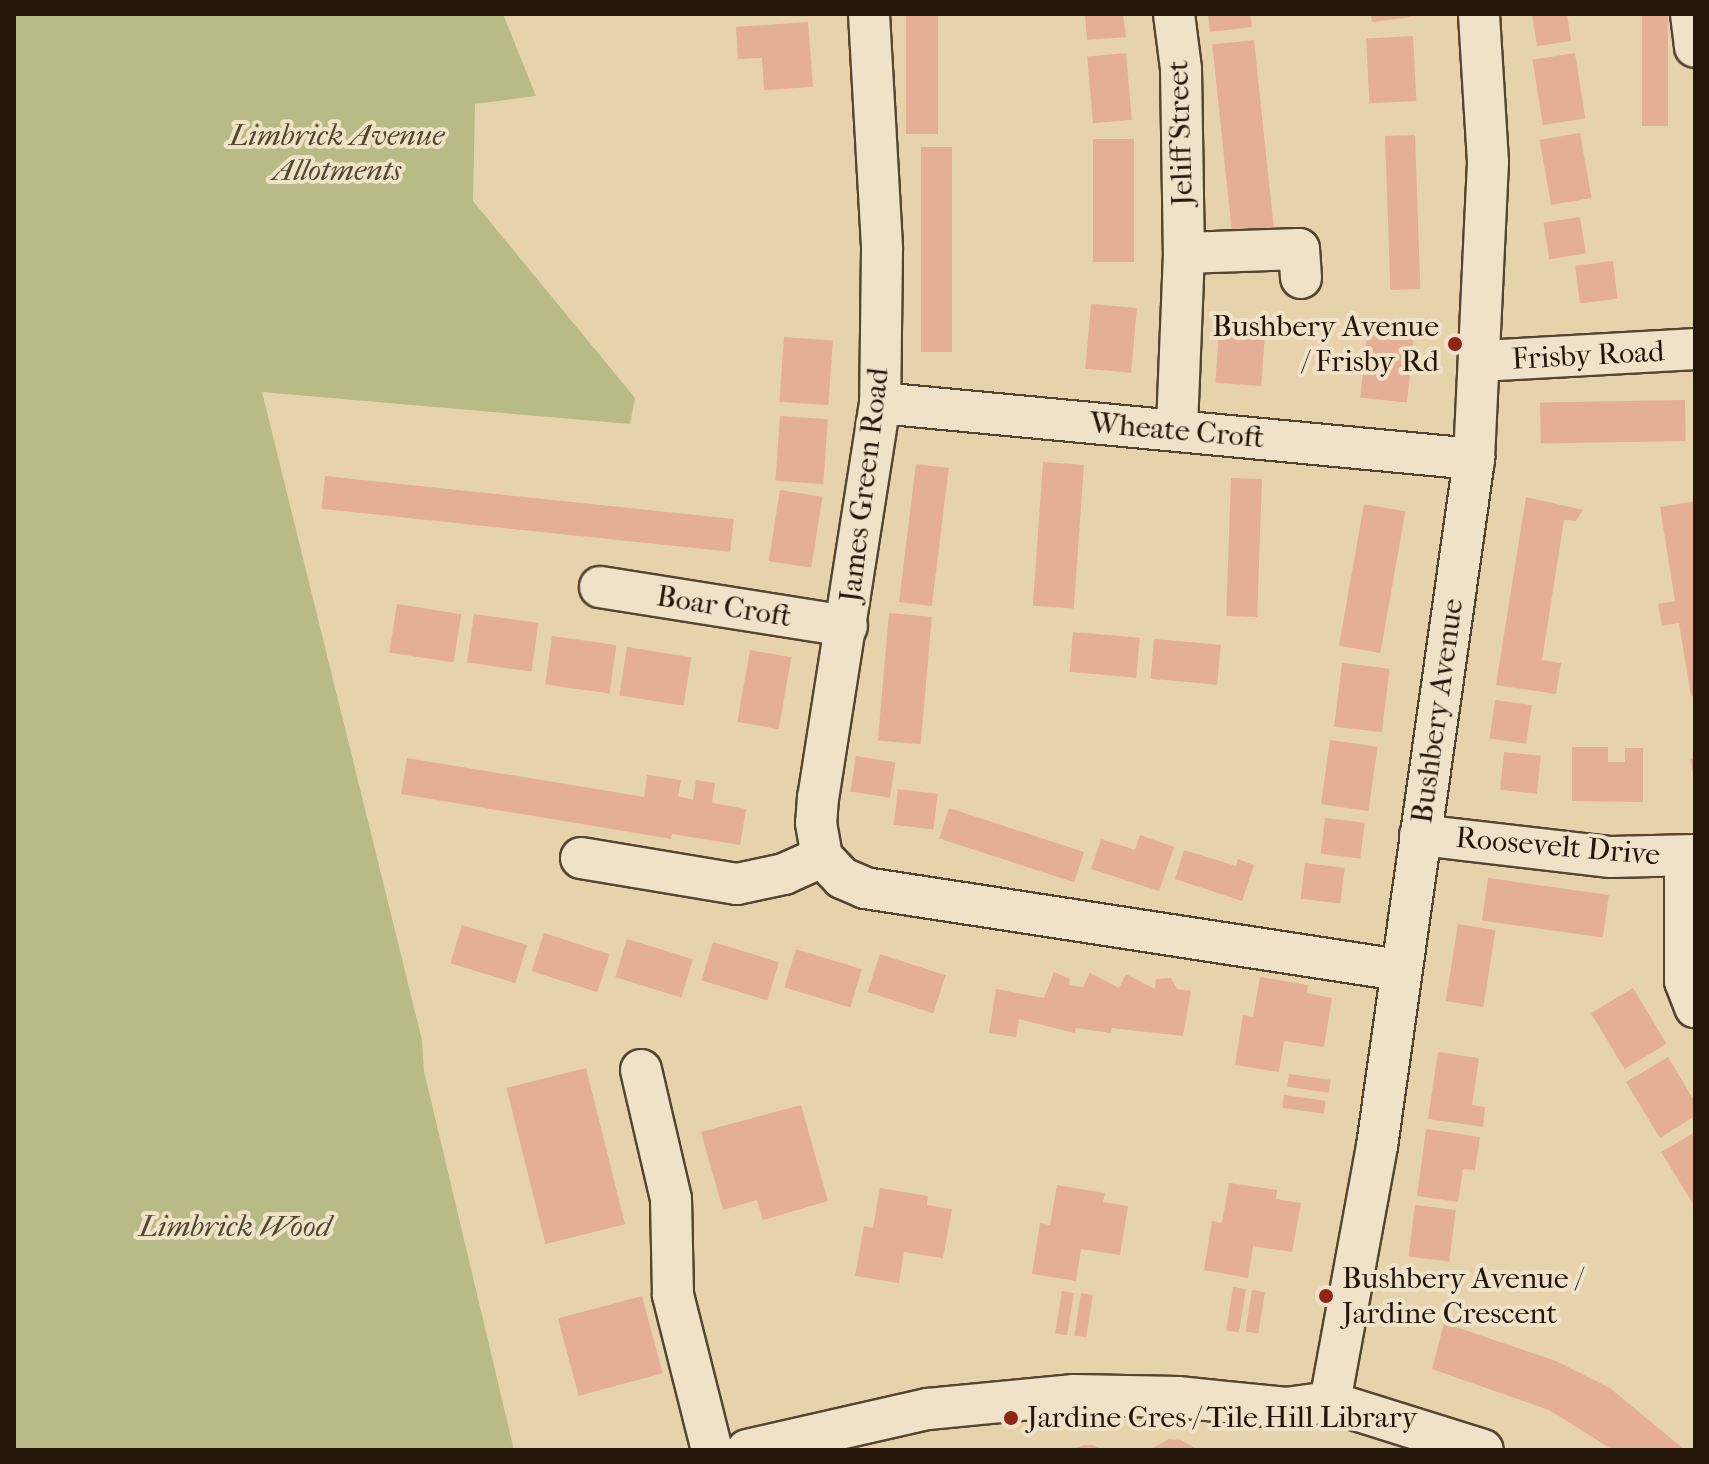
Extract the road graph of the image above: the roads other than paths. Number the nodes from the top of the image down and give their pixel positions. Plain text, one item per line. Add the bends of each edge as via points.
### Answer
1 (869, 14) edge
2 (1174, 14) edge
3 (1479, 14) edge
4 (1691, 14) edge
5 (1695, 47) edge
6 (1184, 253) junction
7 (1301, 278) dead end
8 (1695, 349) edge
9 (1481, 361) junction
10 (880, 403) junction
11 (1177, 431) junction
12 (1474, 459) junction
13 (600, 587) dead end
14 (847, 626) junction
15 (1420, 835) junction
16 (1690, 856) edge
17 (822, 857) junction
18 (581, 858) dead end
19 (1399, 970) junction
20 (1695, 1007) edge
21 (641, 1070) dead end
22 (1330, 1402) junction
23 (712, 1450) edge
24 (747, 1450) edge
25 (1483, 1450) edge

1 - 10 street, James Green Road via 882,250
2 - 6 street, Jeliff Street via 1181,69
3 - 9 street, Bushbery Avenue via 1488,162
4 - 5 street
6 - 7 street via 1299,249
6 - 11 street, Jeliff Street
8 - 9 street, Frisby Road
9 - 12 street, Bushbery Avenue
10 - 11 street, Wheate Croft
10 - 14 street, James Green Road
11 - 12 street, Wheate Croft
12 - 15 street, Bushbery Avenue
13 - 14 street, Boar Croft
14 - 17 street, James Green Road via 818,797
15 - 16 street, Roosevelt Drive via 1508,848
15 - 19 street, Bushbery Avenue
16 - 20 street via 1685,981
17 - 18 street via 784,874 737,884
17 - 19 street via 842,878 865,888
19 - 22 street, Bushbery Avenue via 1377,1146
21 - 23 street via 671,1199 673,1295
22 - 24 street via 1286,1408 1178,1397 1074,1395 985,1402
22 - 25 street

